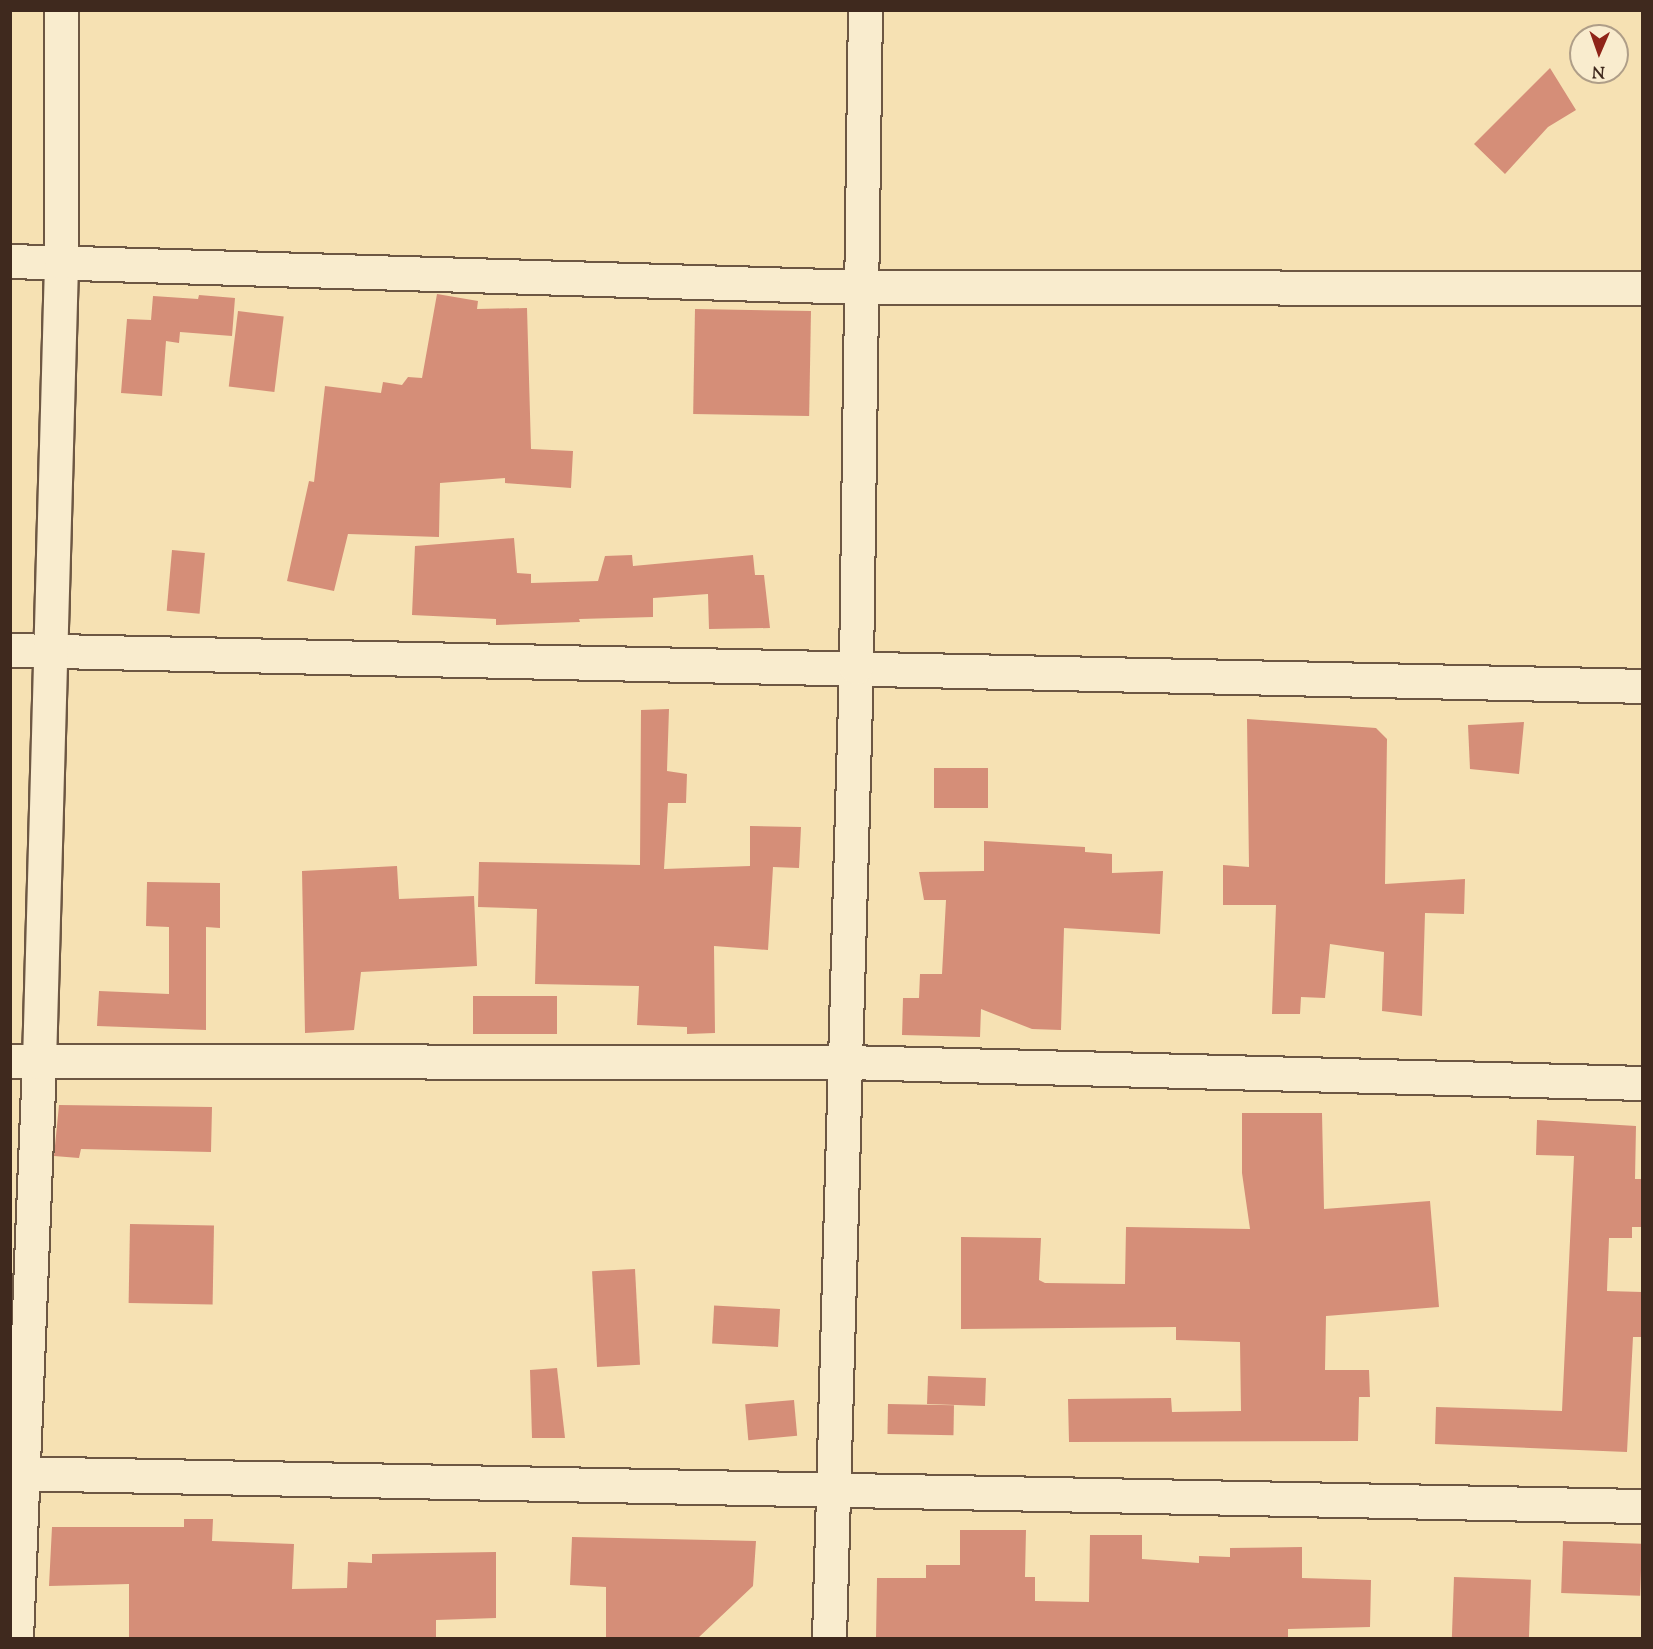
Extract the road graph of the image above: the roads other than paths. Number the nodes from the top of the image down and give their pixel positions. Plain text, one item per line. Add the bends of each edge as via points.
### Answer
1 (61, 10) edge
2 (865, 10) edge
3 (10, 261) edge
4 (61, 262) junction
5 (862, 286) junction
6 (1642, 288) edge
7 (10, 650) edge
8 (50, 651) junction
9 (856, 667) junction
10 (1642, 686) edge
11 (25, 1062) edge
12 (846, 1062) junction
13 (1642, 1083) edge
14 (18, 1473) edge
15 (833, 1490) junction
16 (1642, 1506) edge
17 (16, 1638) edge
18 (829, 1638) edge

1 - 4 street
2 - 5 street
3 - 4 street
4 - 5 street
4 - 8 street
5 - 6 street
5 - 9 street
7 - 8 street
8 - 9 street
8 - 11 street
9 - 10 street
9 - 12 street
11 - 12 street
11 - 14 street
12 - 13 street
12 - 15 street
14 - 15 street
14 - 17 street
15 - 16 street
15 - 18 street

